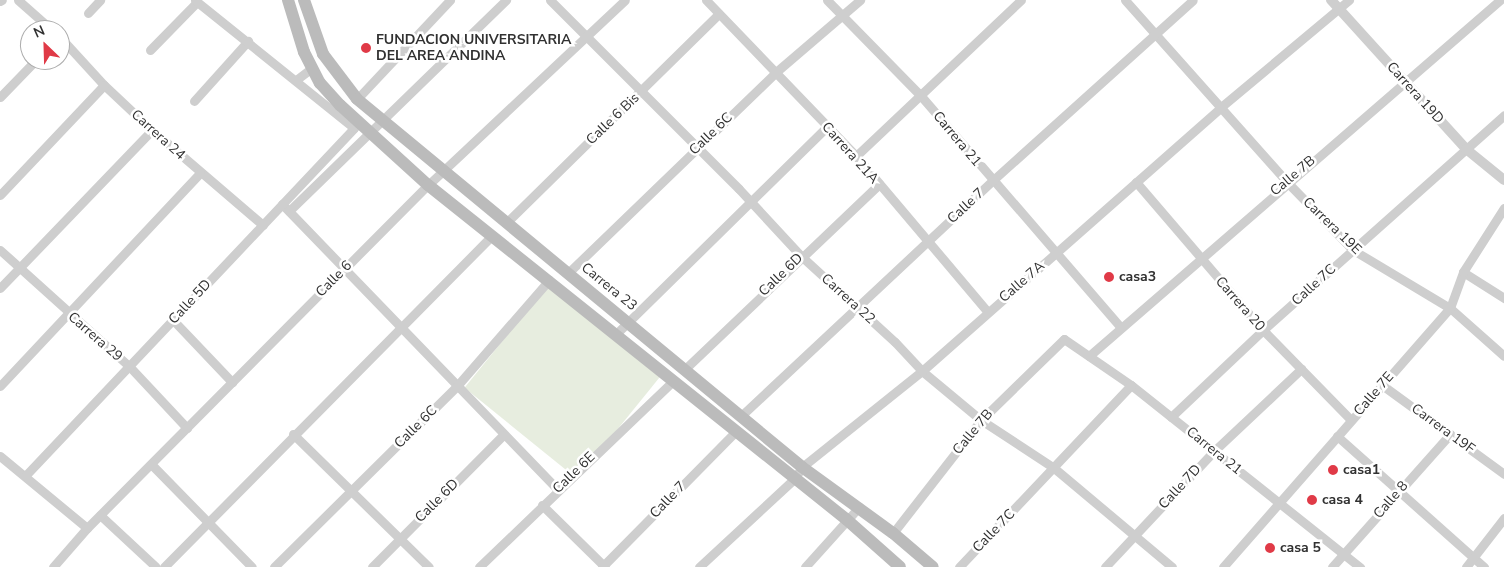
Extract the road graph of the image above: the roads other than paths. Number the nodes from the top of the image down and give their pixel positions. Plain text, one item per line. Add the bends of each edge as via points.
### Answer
1 (18, 0) edge
2 (100, 0) edge
3 (288, 0) edge
4 (304, 0) edge
5 (450, 0) edge
6 (506, 0) edge
7 (550, 0) edge
8 (625, 0) edge
9 (706, 0) edge
10 (828, 0) edge
11 (860, 0) edge
12 (1021, 0) edge
13 (1125, 0) edge
14 (1193, 0) edge
15 (1332, 0) edge
16 (1349, 0) edge
17 (1500, 0) edge
18 (196, 1) edge
19 (1339, 8) junction
20 (88, 13) dead end
21 (719, 14) junction
22 (844, 17) junction
23 (41, 20) edge
24 (1154, 33) junction
25 (588, 38) junction
26 (248, 41) junction
27 (70, 48) edge
28 (150, 50) dead end
29 (312, 68) junction
30 (26, 70) edge
31 (776, 72) junction
32 (296, 80) junction
33 (1406, 82) junction
34 (104, 85) junction
35 (641, 92) junction
36 (921, 96) junction
37 (0, 97) edge
38 (357, 99) junction
39 (194, 101) dead end
40 (1221, 106) junction
41 (1504, 115) edge
42 (381, 120) junction
43 (827, 127) junction
44 (152, 130) junction
45 (369, 130) junction
46 (697, 147) junction
47 (1466, 150) junction
48 (856, 156) junction
49 (444, 171) junction
50 (200, 173) junction
51 (992, 180) junction
52 (1504, 180) edge
53 (1136, 182) junction
54 (1287, 182) junction
55 (879, 184) junction
56 (428, 185) junction
57 (0, 194) edge
58 (750, 201) junction
59 (282, 204) junction
60 (1504, 208) edge
61 (289, 211) junction
62 (507, 222) junction
63 (263, 225) junction
64 (492, 236) junction
65 (928, 241) junction
66 (0, 250) edge
67 (1353, 250) junction
68 (1057, 252) junction
69 (801, 256) junction
70 (1200, 258) junction
71 (19, 268) junction
72 (343, 270) junction
73 (1463, 272) junction
74 (568, 273) junction
75 (550, 280) junction
76 (0, 288) edge
77 (1504, 298) edge
78 (857, 307) junction
79 (1450, 308) junction
80 (988, 312) junction
81 (68, 314) junction
82 (173, 320) junction
83 (628, 322) junction
84 (399, 327) junction
85 (1121, 328) junction
86 (1263, 330) junction
87 (616, 334) junction
88 (1064, 339) joint
89 (1089, 356) junction
90 (1504, 356) edge
91 (129, 366) junction
92 (686, 368) junction
93 (1301, 370) junction
94 (922, 371) junction
95 (232, 382) junction
96 (672, 382) junction
97 (1131, 385) junction
98 (1382, 385) junction
99 (0, 386) edge
100 (456, 387) junction
101 (742, 415) junction
102 (1171, 417) junction
103 (980, 420) junction
104 (1351, 420) junction
105 (187, 428) junction
106 (734, 433) junction
107 (293, 434) junction
108 (1450, 434) junction
109 (502, 436) junction
110 (1337, 436) junction
111 (1214, 451) junction
112 (0, 456) edge
113 (151, 464) junction
114 (802, 467) junction
115 (1054, 468) junction
116 (1504, 474) edge
117 (26, 475) junction
118 (794, 479) junction
119 (557, 489) junction
120 (353, 490) junction
121 (1399, 491) junction
122 (1278, 502) junction
123 (542, 505) junction
124 (858, 507) junction
125 (100, 515) junction
126 (1504, 518) edge
127 (846, 519) junction
128 (206, 521) junction
129 (87, 528) junction
130 (893, 533) junction
131 (1135, 536) junction
132 (399, 538) junction
133 (1343, 554) junction
134 (1474, 558) junction
135 (604, 566) edge
136 (53, 567) edge
137 (156, 567) edge
138 (164, 567) edge
139 (252, 567) edge
140 (274, 567) edge
141 (372, 567) edge
142 (429, 567) edge
143 (479, 567) edge
144 (699, 567) edge
145 (805, 567) edge
146 (900, 567) edge
147 (933, 567) edge
148 (959, 567) edge
149 (1106, 567) edge
150 (1172, 567) edge
151 (1223, 567) edge
152 (1332, 567) edge
153 (1360, 567) edge
154 (1466, 567) edge
155 (1484, 567) edge

1 - 23 street
2 - 20 street
3 - 29 main road
4 - 38 main road, Carrera 23 via 323,54
5 - 38 street
6 - 42 street
7 - 25 street, Carrera 22
8 - 25 street, Calle 6
9 - 21 street, Carrera 21A
10 - 22 street, Carrera 21
11 - 22 street, Calle 6C
12 - 36 street
13 - 24 street, Carrera 19E
14 - 24 street, Calle 7
15 - 19 street, Carrera 19D
16 - 19 street, Calle 7A
17 - 33 street, Calle 7B
18 - 26 street
18 - 28 street
19 - 33 street, Carrera 19D
19 - 40 street, Calle 7A
21 - 31 street, Carrera 21A
21 - 35 street, Calle 6 Bis
22 - 31 street, Calle 6C
22 - 36 street, Carrera 21
24 - 40 street, Carrera 19E
24 - 51 street, Calle 7
25 - 35 street, Carrera 22
25 - 49 street, Calle 6
26 - 32 street
26 - 39 street
27 - 34 street, Carrera 24
29 - 32 street
29 - 45 main road via 320,83
30 - 37 street
31 - 43 street, Carrera 21A
31 - 46 street, Calle 6C
32 - 59 street, Calle 5D via 354,128
33 - 47 street, Carrera 19D
33 - 54 street, Calle 7B
34 - 44 street, Carrera 24
34 - 57 street
35 - 46 street, Carrera 22
35 - 62 street, Calle 6 Bis
36 - 48 street
36 - 51 street, Carrera 21
38 - 42 main road, Carrera 23
40 - 53 street, Calle 7A
40 - 54 street, Carrera 19E
41 - 47 street, Calle 7C
42 - 45 street
42 - 49 main road, Carrera 23
43 - 48 street, Carrera 21A
43 - 58 street
44 - 50 street, Carrera 24
44 - 71 street
45 - 56 main road
45 - 61 street
46 - 58 street, Carrera 22
46 - 74 street, Calle 6C
47 - 52 street, Carrera 19D
47 - 67 street, Calle 7C
48 - 55 street, Carrera 21A
49 - 56 street, Calle 6
49 - 62 main road, Carrera 23
50 - 63 street, Carrera 24
50 - 81 street
51 - 65 street, Calle 7
51 - 68 street, Carrera 21
53 - 68 street, Calle 7A
53 - 70 street, Carrera 20
54 - 67 street, Carrera 19E
54 - 70 street, Calle 7B
55 - 65 street, Carrera 21A
55 - 69 street, Calle 6D
56 - 64 main road
56 - 72 street, Calle 6
58 - 69 street, Carrera 22
58 - 83 street
59 - 61 street
59 - 63 street, Calle 5D
60 - 73 street, Calle 7E
61 - 72 street
62 - 74 main road, Carrera 23
63 - 82 street, Calle 5D
64 - 75 main road
64 - 84 street
65 - 78 street, Calle 7
65 - 80 street, Carrera 21A
66 - 71 street, Carrera 29
67 - 79 street, Carrera 19E
67 - 86 street, Calle 7C
68 - 80 street, Calle 7A
68 - 85 street, Carrera 21
69 - 78 street, Carrera 22
69 - 92 street, Calle 6D
70 - 85 street, Calle 7B
70 - 86 street, Carrera 20
71 - 76 street
71 - 81 street, Carrera 29
72 - 84 street
72 - 95 street, Calle 6
73 - 77 street
73 - 79 street, Calle 7E
74 - 83 main road, Carrera 23
75 - 87 main road
75 - 100 street, Calle 6C
78 - 94 street, Carrera 22
78 - 101 street, Calle 7
79 - 90 street, Carrera 19E
79 - 98 street, Calle 7E
80 - 94 street, Calle 7A
81 - 91 street, Carrera 29
81 - 99 street
82 - 91 street, Calle 5D
82 - 95 street
83 - 87 street
83 - 92 main road, Carrera 23
84 - 100 street
84 - 107 street
85 - 89 street, Calle 7B
86 - 93 street, Carrera 20
86 - 102 street, Calle 7C
87 - 96 main road
88 - 89 street, Carrera 21
88 - 103 street, Calle 7B
89 - 97 street, Carrera 21
91 - 105 street, Carrera 29
91 - 117 street, Calle 5D
92 - 101 main road, Carrera 23
93 - 104 street, Carrera 20
93 - 111 street, Calle 7D
94 - 103 street, Carrera 22
94 - 114 street, Calle 7A
95 - 105 street, Calle 6
96 - 106 main road
96 - 119 street, Calle 6E
97 - 102 street, Carrera 21
97 - 115 street, Calle 7C
98 - 104 street, Calle 7E
98 - 108 street, Carrera 19F
100 - 109 street
100 - 120 street, Calle 6C
101 - 114 main road, Carrera 23
102 - 111 street, Carrera 21
103 - 115 street, Carrera 22
103 - 130 street, Calle 7B
104 - 110 street, Calle 7E
105 - 113 street, Calle 6
106 - 118 main road
106 - 135 street, Calle 7
107 - 120 street
107 - 128 street
108 - 116 street, Carrera 19F
108 - 121 street, Calle 8
109 - 119 street
109 - 132 street, Calle 6D
110 - 121 street
110 - 122 street, Calle 7E
111 - 122 street, Carrera 21
111 - 131 street, Calle 7D
112 - 117 street
113 - 125 street, Calle 6
113 - 128 street
114 - 118 street, Calle 7A
114 - 124 main road, Carrera 23
115 - 131 street, Carrera 22
115 - 148 street, Calle 7C
117 - 129 street
118 - 127 main road
118 - 144 street, Calle 7A
119 - 123 street, Calle 6E
120 - 132 street
120 - 140 street, Calle 6C
121 - 133 street, Calle 8
121 - 134 street
122 - 133 street, Carrera 21
122 - 151 street, Calle 7E
123 - 135 street
123 - 143 street, Calle 6E
124 - 127 street
124 - 130 main road, Carrera 23
125 - 129 street, Calle 6
125 - 137 street
126 - 134 street
127 - 145 street
127 - 146 main road
128 - 138 street
128 - 139 street
129 - 136 street, Calle 6
130 - 147 main road, Carrera 23
131 - 149 street, Calle 7D
131 - 150 street, Carrera 22
132 - 141 street, Calle 6D
132 - 142 street
133 - 152 street, Calle 8
133 - 153 street, Carrera 21
134 - 154 street
134 - 155 street

